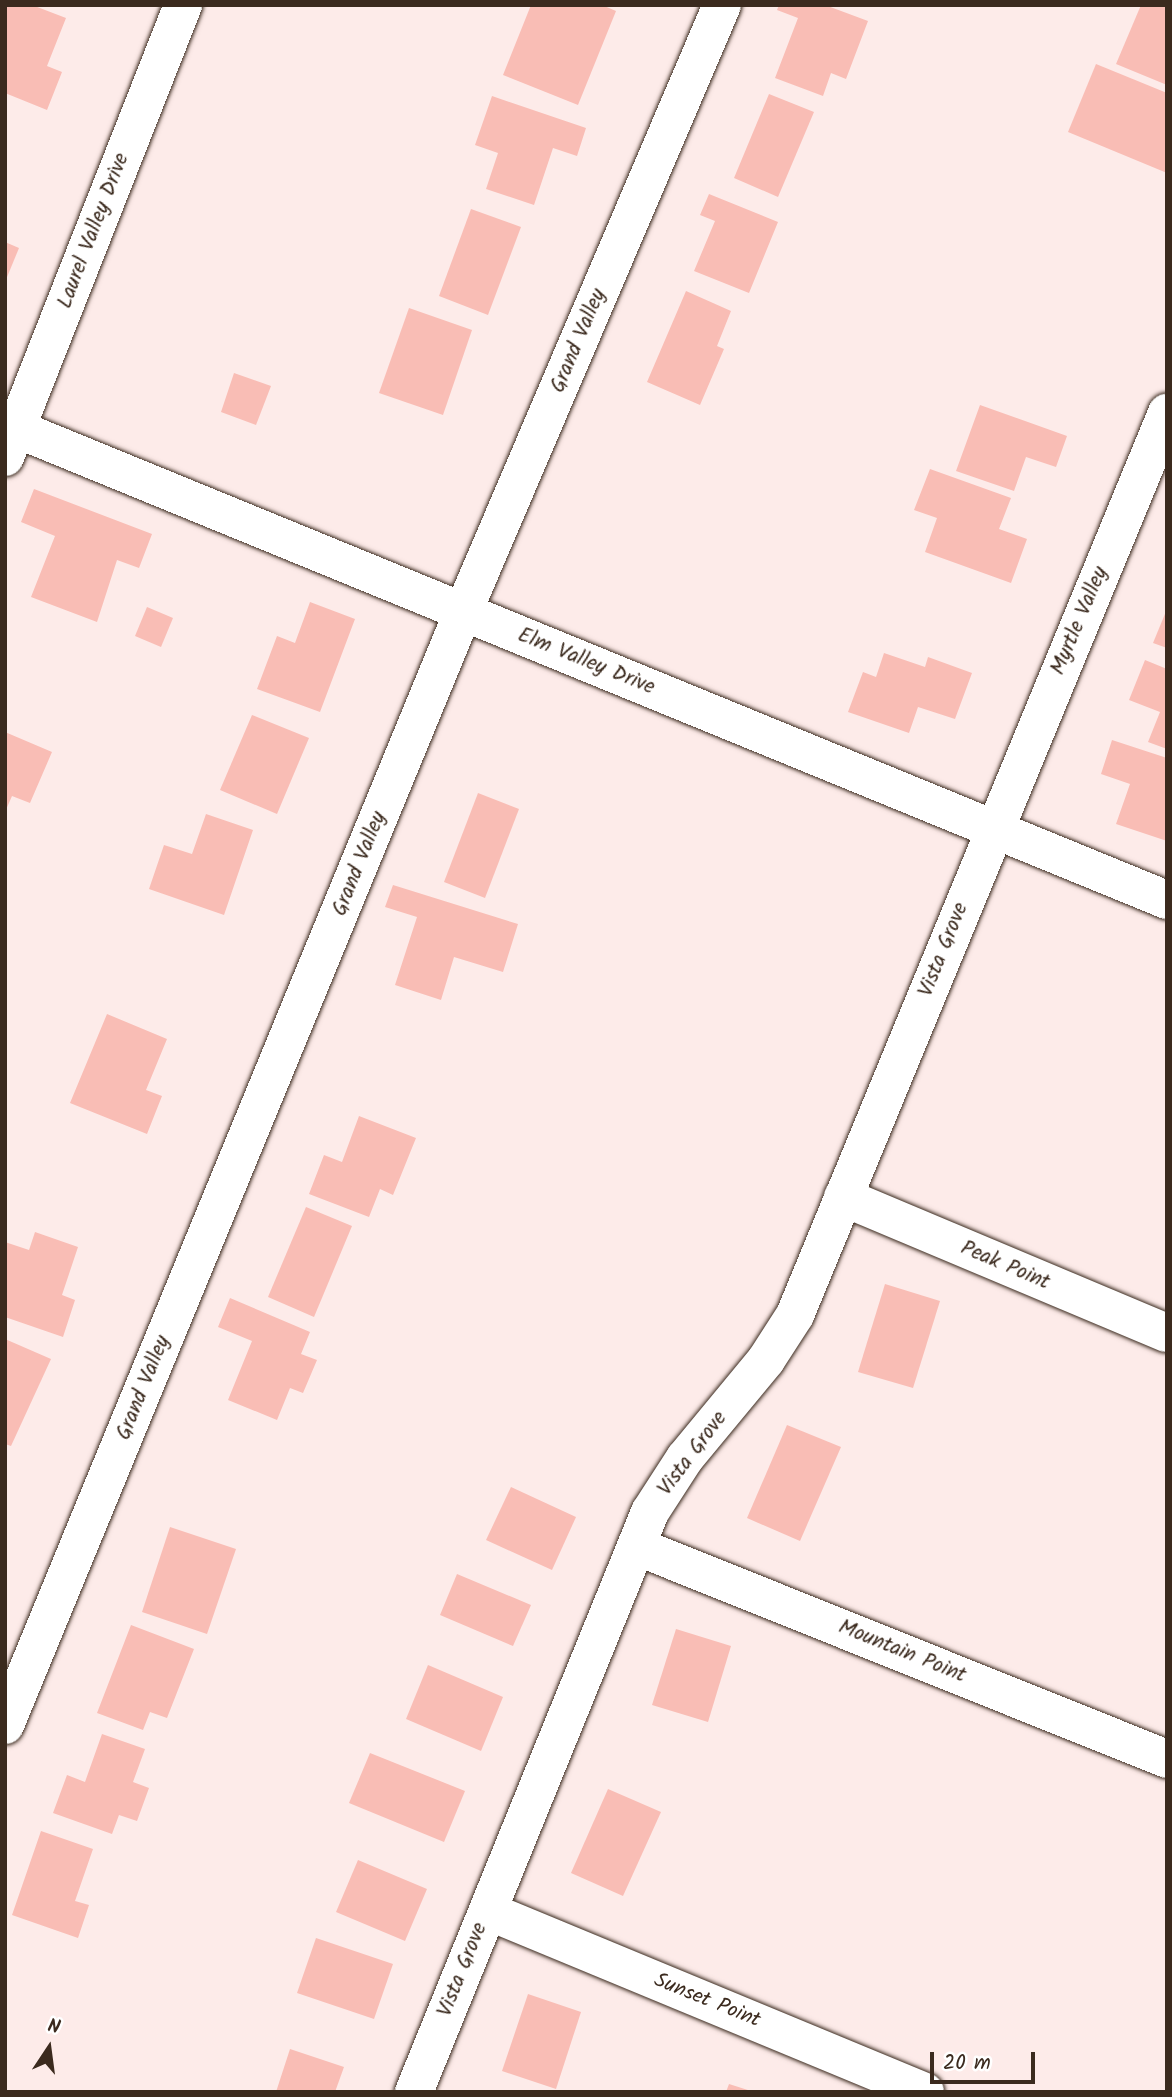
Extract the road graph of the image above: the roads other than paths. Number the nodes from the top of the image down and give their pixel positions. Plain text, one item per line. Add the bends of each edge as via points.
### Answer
1 (183, 5) edge
2 (722, 5) edge
3 (1167, 413) edge
4 (9, 437) edge
5 (463, 612) junction
6 (994, 828) junction
7 (1167, 900) edge
8 (844, 1197) junction
9 (1167, 1334) edge
10 (636, 1546) junction
11 (5, 1726) edge
12 (1167, 1759) edge
13 (488, 1911) junction
14 (414, 2092) edge
15 (925, 2092) edge

1 - 4 street, Laurel Valley Drive
2 - 5 street, Grand Valley
3 - 6 street, Myrtle Valley
4 - 5 street, Elm Valley Drive
5 - 6 street, Elm Valley Drive
5 - 11 street, Grand Valley
6 - 7 street, Elm Valley Drive
6 - 8 street, Vista Grove
8 - 9 street, Peak Point
8 - 10 street, Vista Grove via 795,1315 766,1360 685,1458 650,1512
10 - 12 street, Mountain Point
10 - 13 street, Vista Grove
13 - 14 street, Vista Grove
13 - 15 street, Sunset Point

